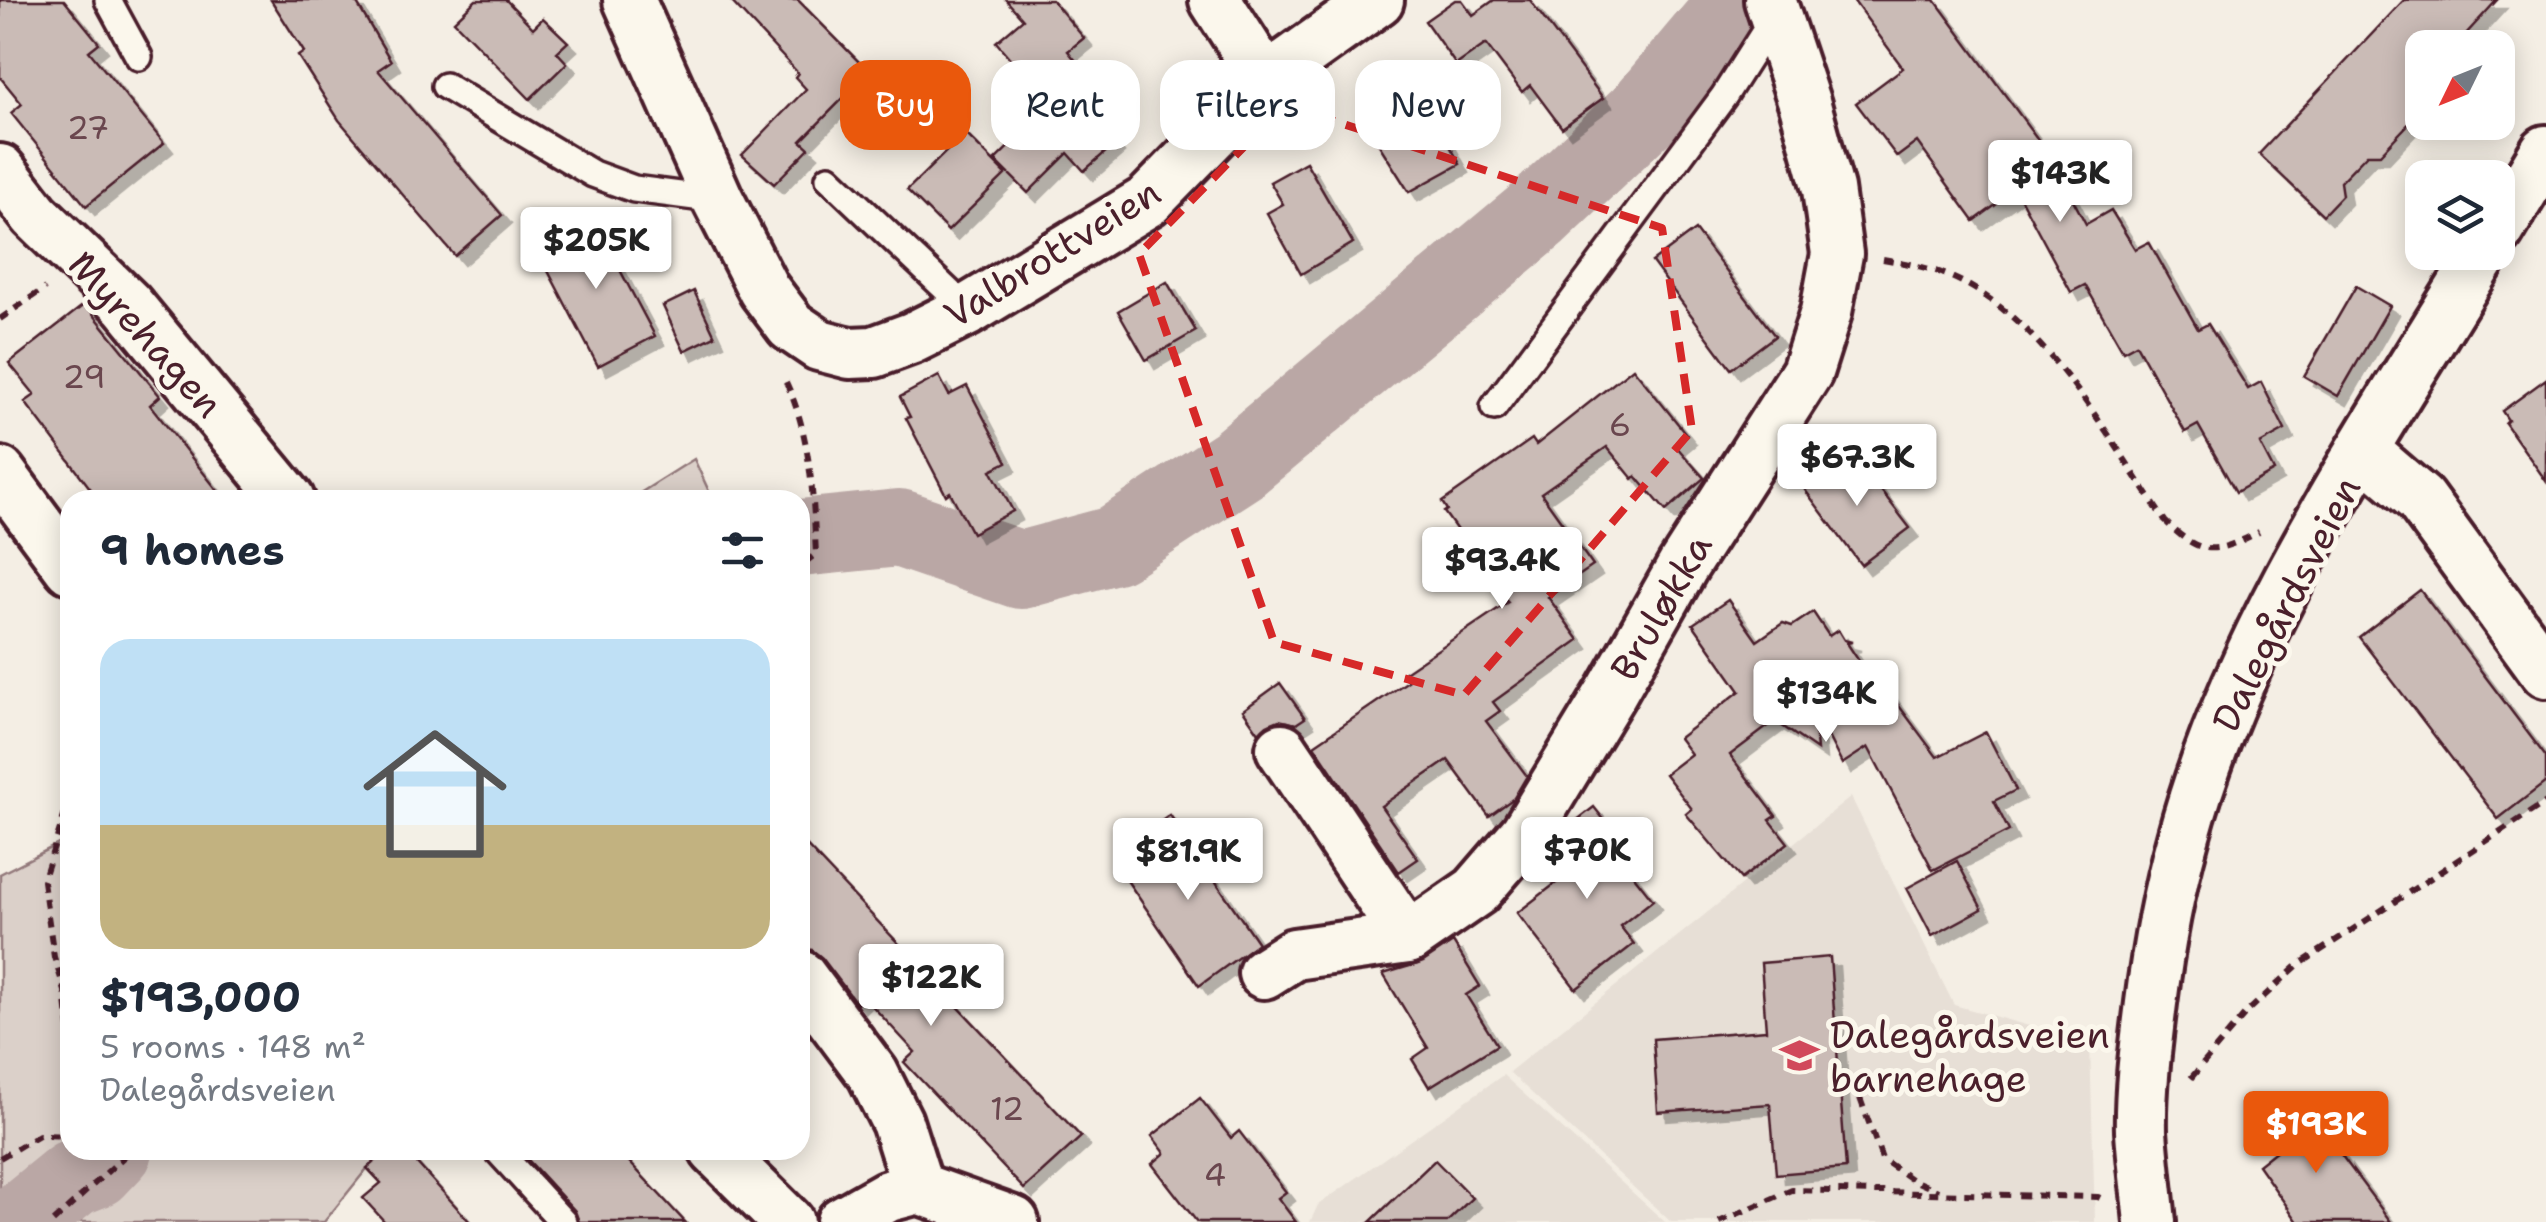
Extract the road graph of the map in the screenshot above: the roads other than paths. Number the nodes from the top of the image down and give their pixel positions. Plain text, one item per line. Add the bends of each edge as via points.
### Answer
1 (108, 0) edge
2 (629, 0) edge
3 (1214, 0) edge
4 (1378, 0) edge
5 (1773, 7) edge
6 (139, 57) dead end
7 (1253, 60) edge
8 (1294, 60) edge
9 (445, 86) dead end
10 (1197, 150) edge
11 (2546, 151) edge
12 (0, 170) edge
13 (829, 178) dead end
14 (718, 200) junction
15 (2515, 202) edge
16 (2473, 270) edge
17 (968, 310) junction
18 (1494, 406) dead end
19 (2364, 451) junction
20 (0, 473) edge
21 (280, 490) edge
22 (60, 554) edge
23 (2546, 672) edge
24 (1282, 748) dead end
25 (1408, 938) junction
26 (1264, 973) dead end
27 (810, 989) edge
28 (506, 1160) edge
29 (725, 1160) edge
30 (918, 1188) junction
31 (563, 1222) edge
32 (788, 1222) edge
33 (842, 1222) edge
34 (1013, 1222) edge
35 (2150, 1222) edge

1 - 6 lane
2 - 14 street
3 - 7 street
4 - 8 street, Valbrottveien
5 - 18 lane via 1724,96
5 - 25 street, Bruløkka via 1828,189 1837,254 1807,372 1682,566 1526,833 1476,892
9 - 14 lane via 593,174 634,188
10 - 17 street, Valbrottveien via 1148,200
11 - 15 street
12 - 21 street, Myrehagen via 35,216 128,304
13 - 17 lane
14 - 17 street, Valbrottveien via 764,290 790,326 820,345 874,352
16 - 19 street, Dalegårdsveien
19 - 23 street via 2420,499
19 - 35 street, Dalegårdsveien via 2269,618 2183,837 2156,967 2141,1129
20 - 22 street
24 - 25 street
25 - 26 street, Bruløkka via 1294,954
27 - 30 street via 873,1074 898,1122
28 - 31 lane
29 - 32 street
30 - 33 street
30 - 34 street

